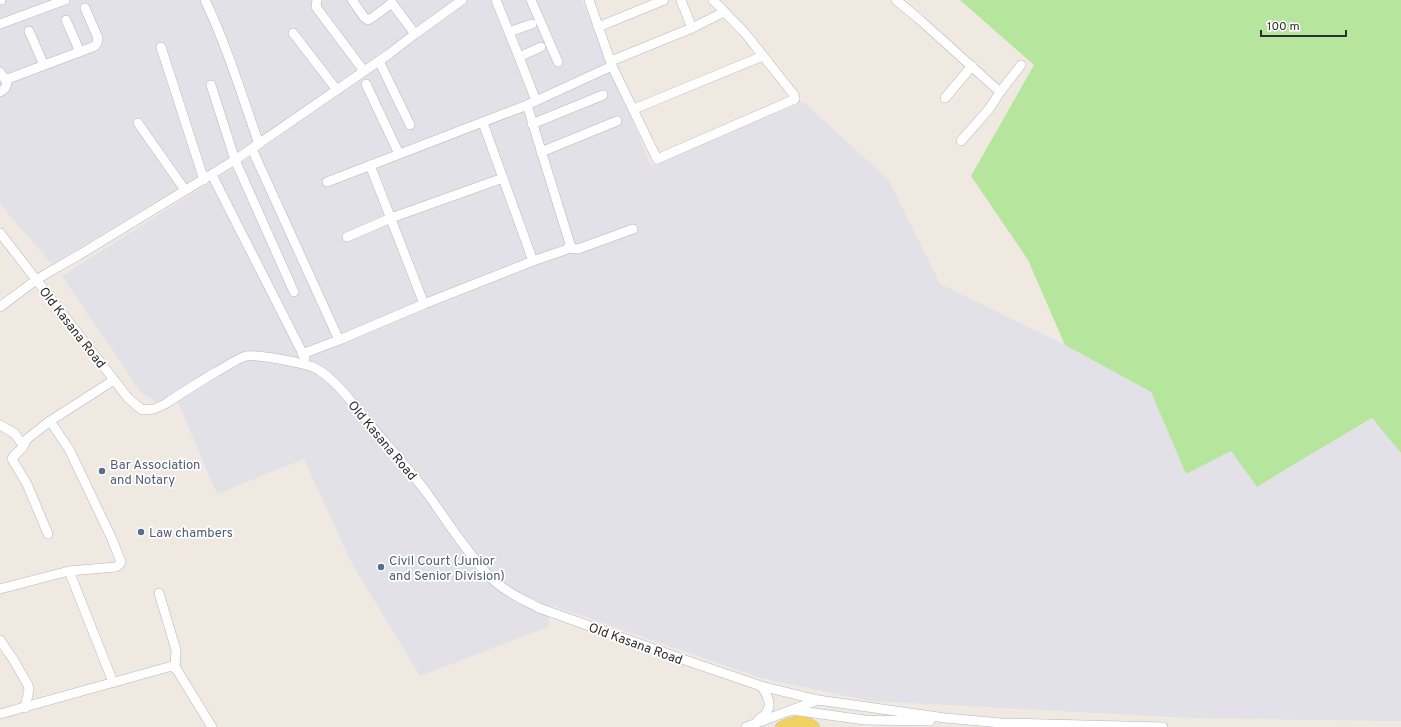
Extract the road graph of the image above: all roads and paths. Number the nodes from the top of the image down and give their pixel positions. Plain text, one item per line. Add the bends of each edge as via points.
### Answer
1 (64, 0) edge
2 (205, 0) edge
3 (317, 0) edge
4 (352, 0) edge
5 (462, 0) edge
6 (496, 0) edge
7 (531, 0) edge
8 (589, 0) edge
9 (664, 0) edge
10 (681, 0) edge
11 (713, 0) edge
12 (896, 0) edge
13 (392, 1) edge
14 (85, 8) dead end
15 (724, 12) junction
16 (66, 20) dead end
17 (0, 24) edge
18 (532, 24) dead end
19 (598, 27) junction
20 (692, 28) junction
21 (29, 31) dead end
22 (510, 32) junction
23 (293, 33) dead end
24 (415, 34) junction
25 (161, 48) dead end
26 (541, 48) dead end
27 (80, 52) junction
28 (763, 56) junction
29 (519, 57) junction
30 (379, 61) junction
31 (558, 62) dead end
32 (612, 64) junction
33 (44, 65) junction
34 (1021, 65) dead end
35 (972, 66) junction
36 (364, 71) junction
37 (3, 76) edge
38 (366, 84) dead end
39 (211, 85) dead end
40 (337, 90) junction
41 (0, 92) edge
42 (1000, 92) junction
43 (603, 95) dead end
44 (945, 98) dead end
45 (536, 101) junction
46 (527, 105) junction
47 (634, 109) junction
48 (617, 121) dead end
49 (138, 123) dead end
50 (482, 123) junction
51 (532, 124) junction
52 (410, 125) dead end
53 (961, 140) dead end
54 (255, 147) junction
55 (541, 152) junction
56 (399, 154) junction
57 (236, 160) junction
58 (370, 165) junction
59 (208, 178) junction
60 (503, 178) junction
61 (328, 182) dead end
62 (185, 190) junction
63 (391, 218) junction
64 (633, 229) dead end
65 (0, 233) edge
66 (347, 237) dead end
67 (568, 248) junction
68 (533, 261) junction
69 (36, 280) junction
70 (294, 292) dead end
71 (424, 304) junction
72 (0, 307) edge
73 (339, 340) junction
74 (302, 354) junction
75 (308, 365) junction
76 (114, 380) junction
77 (50, 421) junction
78 (0, 425) edge
79 (23, 446) junction
80 (48, 534) dead end
81 (69, 571) junction
82 (0, 589) edge
83 (159, 593) dead end
84 (0, 640) edge
85 (175, 668) junction
86 (113, 682) junction
87 (761, 686) junction
88 (818, 700) junction
89 (25, 708) junction
90 (792, 710) junction
91 (0, 714) edge
92 (945, 718) junction
93 (998, 725) edge
94 (749, 726) edge
95 (816, 726) edge
96 (212, 727) edge
97 (781, 727) edge
98 (1162, 727) edge

1 - 17 street
2 - 54 street via 226,50
3 - 36 street via 316,7
4 - 13 street via 368,20
5 - 24 street
6 - 22 street
7 - 31 street
8 - 19 street
9 - 19 street
10 - 20 street
11 - 15 street
12 - 35 street
13 - 24 street
14 - 27 street via 98,43
15 - 20 street
15 - 28 street
16 - 27 street
18 - 22 street
19 - 32 street
20 - 32 street
21 - 33 street
22 - 29 street
23 - 40 street
24 - 30 street
25 - 59 street
26 - 29 street
27 - 33 street
28 - 47 street
28 - 47 street via 796,99 657,159
29 - 45 street
30 - 36 street
30 - 52 street
32 - 45 street
32 - 47 street
33 - 37 street
34 - 42 street
35 - 42 street
35 - 44 street
36 - 40 street
37 - 41 street via 7,82 6,88
38 - 56 street
39 - 57 street
40 - 54 street
42 - 53 street via 989,109
43 - 51 street
45 - 46 street
46 - 50 street
46 - 51 street
48 - 55 street
49 - 62 street
50 - 56 street
50 - 60 street
51 - 55 street
54 - 57 street
54 - 73 street
55 - 67 street via 569,241
56 - 58 street
57 - 59 street
57 - 70 street
58 - 61 street
58 - 63 street
59 - 62 street
59 - 74 street
60 - 63 street
60 - 68 street
62 - 69 street
63 - 66 street
63 - 71 street
64 - 67 street via 578,249
65 - 69 street, Old Kasana Road
67 - 68 street
68 - 71 street
69 - 72 street
69 - 76 street, Old Kasana Road
71 - 73 street
73 - 74 street
74 - 75 street
75 - 76 street, Old Kasana Road via 256,356 245,357 165,404 145,410 132,402
75 - 87 street, Old Kasana Road via 330,379 354,404 426,492 463,544 496,582 539,608
76 - 77 street
77 - 79 street via 27,439
77 - 81 street via 69,449 121,562 116,566
78 - 79 street via 14,433
79 - 80 street via 12,459 27,484
81 - 82 street
81 - 86 street
83 - 85 street via 176,650
84 - 89 street via 28,685
85 - 86 street via 169,666
85 - 96 street
86 - 89 street
87 - 88 street, Old Kasana Road
87 - 94 street via 769,702 768,711
88 - 90 street
88 - 92 street, Old Kasana Road
89 - 91 street
90 - 92 street via 865,720 934,721
90 - 94 street
92 - 93 street
93 - 98 street
95 - 97 main road via 807,722 792,721

